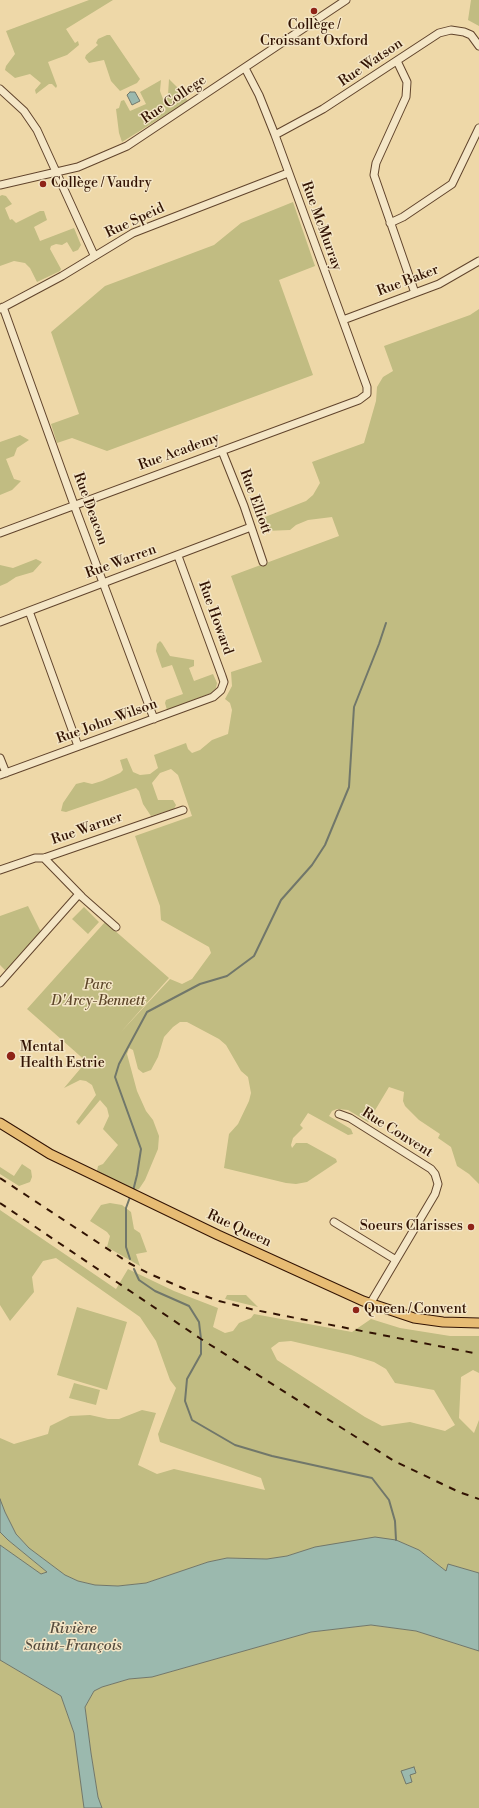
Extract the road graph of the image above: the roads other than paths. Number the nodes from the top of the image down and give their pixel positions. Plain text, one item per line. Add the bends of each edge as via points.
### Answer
1 (343, 1) edge
2 (479, 46) edge
3 (398, 61) junction
4 (245, 68) junction
5 (0, 89) edge
6 (479, 128) edge
7 (275, 135) junction
8 (57, 173) junction
9 (288, 173) junction
10 (0, 185) edge
11 (390, 223) junction
12 (94, 255) junction
13 (479, 261) edge
14 (415, 293) junction
15 (2, 308) edge
16 (343, 320) junction
17 (367, 394) joint
18 (222, 451) junction
19 (75, 505) junction
20 (251, 528) junction
21 (0, 533) edge
22 (178, 556) junction
23 (263, 562) dead end
24 (103, 582) junction
25 (29, 611) junction
26 (0, 622) edge
27 (221, 690) joint
28 (154, 719) junction
29 (78, 746) junction
30 (0, 758) edge
31 (3, 774) edge
32 (182, 810) dead end
33 (44, 858) junction
34 (0, 870) edge
35 (79, 894) junction
36 (116, 927) dead end
37 (0, 983) edge
38 (339, 1114) dead end
39 (0, 1123) edge
40 (334, 1222) dead end
41 (396, 1260) junction
42 (370, 1304) junction
43 (479, 1323) edge

1 - 4 street, Rue College
2 - 3 street, Rue Watson via 471,35 446,30
3 - 7 street, Rue Watson via 323,109
3 - 11 street via 407,82 406,97 374,170 375,181
4 - 7 street, Rue McMurray via 260,95
4 - 8 street, Rue College via 131,144 88,164
5 - 8 street via 28,117 37,130
6 - 11 street via 452,184
7 - 9 street, Rue McMurray
8 - 10 street, Rue College
8 - 12 street
9 - 12 street, Rue Speid via 143,228
9 - 16 street, Rue McMurray
11 - 14 street
12 - 15 street, Rue Speid via 62,276
13 - 14 street, Rue Baker via 448,280
14 - 16 street, Rue Baker
15 - 19 street, Rue Deacon
16 - 17 street, Rue McMurray
17 - 18 street, Rue Academy via 359,400
18 - 19 street, Rue Academy
18 - 20 street, Rue Elliott
19 - 21 street, Rue Academy
19 - 24 street, Rue Deacon
20 - 22 street, Rue Warren
20 - 23 street, Rue Elliott
22 - 24 street, Rue Warren
22 - 27 street, Rue Howard via 224,682
24 - 25 street, Rue Warren
24 - 28 street, Rue Deacon
25 - 26 street, Rue Warren
25 - 29 street
27 - 28 street, Rue John-Wilson via 213,697
28 - 29 street, Rue John-Wilson
29 - 31 street, Rue John-Wilson
30 - 31 street
32 - 33 street, Rue Warner
33 - 34 street, Rue Warner via 27,860
33 - 35 street
35 - 36 street
35 - 37 street
38 - 41 street, Rue Convent via 350,1118 427,1166 437,1178 435,1194
39 - 42 main road, Rue Queen via 38,1148 304,1276
40 - 41 street
41 - 42 street, Rue Convent
42 - 43 main road, Rue Queen via 427,1320

